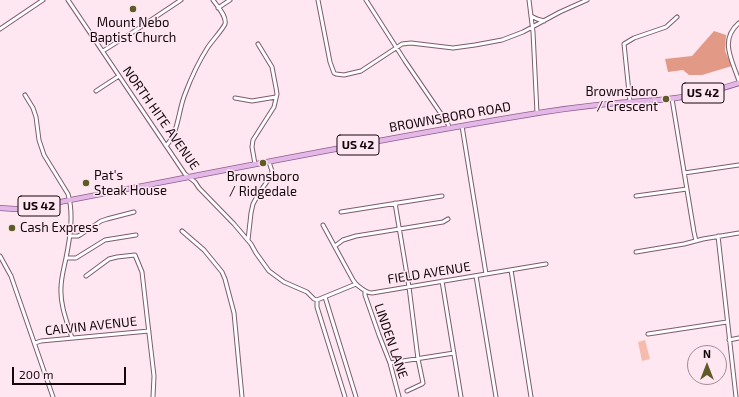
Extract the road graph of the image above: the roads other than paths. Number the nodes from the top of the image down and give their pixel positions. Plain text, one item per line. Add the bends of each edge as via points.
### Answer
1 (43, 0) edge
2 (68, 0) edge
3 (181, 0) edge
4 (213, 0) edge
5 (230, 0) edge
6 (318, 0) edge
7 (366, 0) edge
8 (529, 0) edge
9 (587, 0) edge
10 (218, 8) junction
11 (531, 16) junction
12 (677, 17) dead end
13 (544, 20) junction
14 (739, 23) edge
15 (532, 26) junction
16 (0, 29) edge
17 (258, 44) dead end
18 (397, 47) junction
19 (103, 51) junction
20 (119, 76) junction
21 (739, 82) edge
22 (96, 91) dead end
23 (25, 95) dead end
24 (276, 97) junction
25 (234, 98) dead end
26 (672, 99) junction
27 (630, 102) junction
28 (537, 113) junction
29 (462, 126) junction
30 (449, 128) junction
31 (166, 146) junction
32 (269, 162) junction
33 (255, 164) junction
34 (739, 165) edge
35 (684, 173) junction
36 (190, 178) junction
37 (687, 189) junction
38 (442, 196) dead end
39 (636, 196) dead end
40 (70, 200) junction
41 (395, 203) junction
42 (0, 208) edge
43 (134, 212) dead end
44 (341, 212) dead end
45 (448, 219) dead end
46 (323, 225) dead end
47 (399, 229) junction
48 (182, 231) dead end
49 (739, 233) edge
50 (136, 235) dead end
51 (70, 236) junction
52 (718, 236) junction
53 (248, 240) junction
54 (696, 241) junction
55 (335, 246) junction
56 (636, 252) dead end
57 (0, 256) edge
58 (66, 258) junction
59 (546, 264) dead end
60 (511, 270) junction
61 (486, 274) junction
62 (86, 276) dead end
63 (476, 276) junction
64 (442, 281) junction
65 (356, 284) junction
66 (409, 287) junction
67 (365, 291) junction
68 (325, 297) junction
69 (319, 299) junction
70 (727, 322) junction
71 (149, 330) junction
72 (648, 334) dead end
73 (72, 338) junction
74 (739, 338) edge
75 (729, 340) junction
76 (34, 343) junction
77 (454, 353) junction
78 (418, 359) junction
79 (390, 363) junction
80 (407, 391) dead end
81 (53, 397) edge
82 (154, 397) edge
83 (242, 397) edge
84 (345, 397) edge
85 (356, 397) edge
86 (399, 397) edge
87 (461, 397) edge
88 (496, 397) edge
89 (531, 397) edge
90 (736, 397) edge

1 - 16 street
2 - 19 street, NORTH HITE AVENUE
3 - 19 street
4 - 10 street
5 - 10 street
6 - 18 street via 330,62 336,74 360,71
7 - 18 street
8 - 11 street
9 - 13 street
10 - 31 street via 224,18 224,26 209,45 196,70 184,95 175,132
11 - 13 street
11 - 15 street
12 - 27 street via 666,27 624,44
13 - 15 street
14 - 21 street via 730,34 728,45
15 - 18 street via 509,38 475,45 452,48 411,43
15 - 28 street
17 - 24 street via 272,67
18 - 30 street
19 - 20 street, NORTH HITE AVENUE
20 - 22 street
20 - 31 street, NORTH HITE AVENUE
21 - 26 main road, BROWNSBORO ROAD / US 42 via 716,90
23 - 40 street via 36,117 44,155
24 - 25 street via 252,101
24 - 33 street via 274,107 253,140
26 - 27 main road, BROWNSBORO ROAD / US 42
26 - 35 street
27 - 28 main road, BROWNSBORO ROAD / US 42
28 - 29 main road, BROWNSBORO ROAD / US 42
29 - 30 main road, BROWNSBORO ROAD / US 42
29 - 61 street
30 - 32 main road, BROWNSBORO ROAD / US 42
31 - 36 street, NORTH HITE AVENUE
32 - 33 main road, BROWNSBORO ROAD / US 42
32 - 53 street via 272,173 253,204
33 - 36 main road, BROWNSBORO ROAD / US 42
34 - 35 street
35 - 37 street
36 - 40 main road, BROWNSBORO ROAD / US 42
36 - 53 street, NORTH HITE AVENUE
37 - 39 street
37 - 54 street
38 - 41 street
40 - 42 main road, BROWNSBORO ROAD / US 42 via 29,208
40 - 51 street
41 - 44 street
41 - 47 street
43 - 51 street via 106,219 78,236
45 - 47 street via 444,222
46 - 55 street
47 - 55 street via 349,238
47 - 66 street
48 - 83 street via 204,250 225,279 234,313
49 - 52 street
50 - 58 street via 106,240 76,258
51 - 58 street
52 - 54 street
52 - 70 street
53 - 69 street, NORTH HITE AVENUE via 273,275 307,292 314,299
54 - 56 street
55 - 65 street
57 - 76 street via 11,276
58 - 73 street via 61,295
59 - 60 street, FIELD AVENUE
60 - 61 street, FIELD AVENUE
60 - 89 street
61 - 63 street, FIELD AVENUE
62 - 71 street via 113,257 135,255 142,272
63 - 64 street, FIELD AVENUE
63 - 88 street
64 - 66 street, FIELD AVENUE
64 - 77 street
65 - 67 street
65 - 68 street
66 - 67 street, FIELD AVENUE via 372,293
66 - 78 street
67 - 79 street, LINDEN LANE
68 - 69 street
68 - 85 street
69 - 84 street via 317,307
70 - 72 street
70 - 75 street
71 - 73 street, CALVIN AVENUE
71 - 82 street
73 - 76 street, CALVIN AVENUE
74 - 75 street
75 - 90 street
76 - 81 street
77 - 78 street
77 - 87 street
78 - 79 street
78 - 80 street via 423,383
79 - 86 street, LINDEN LANE

